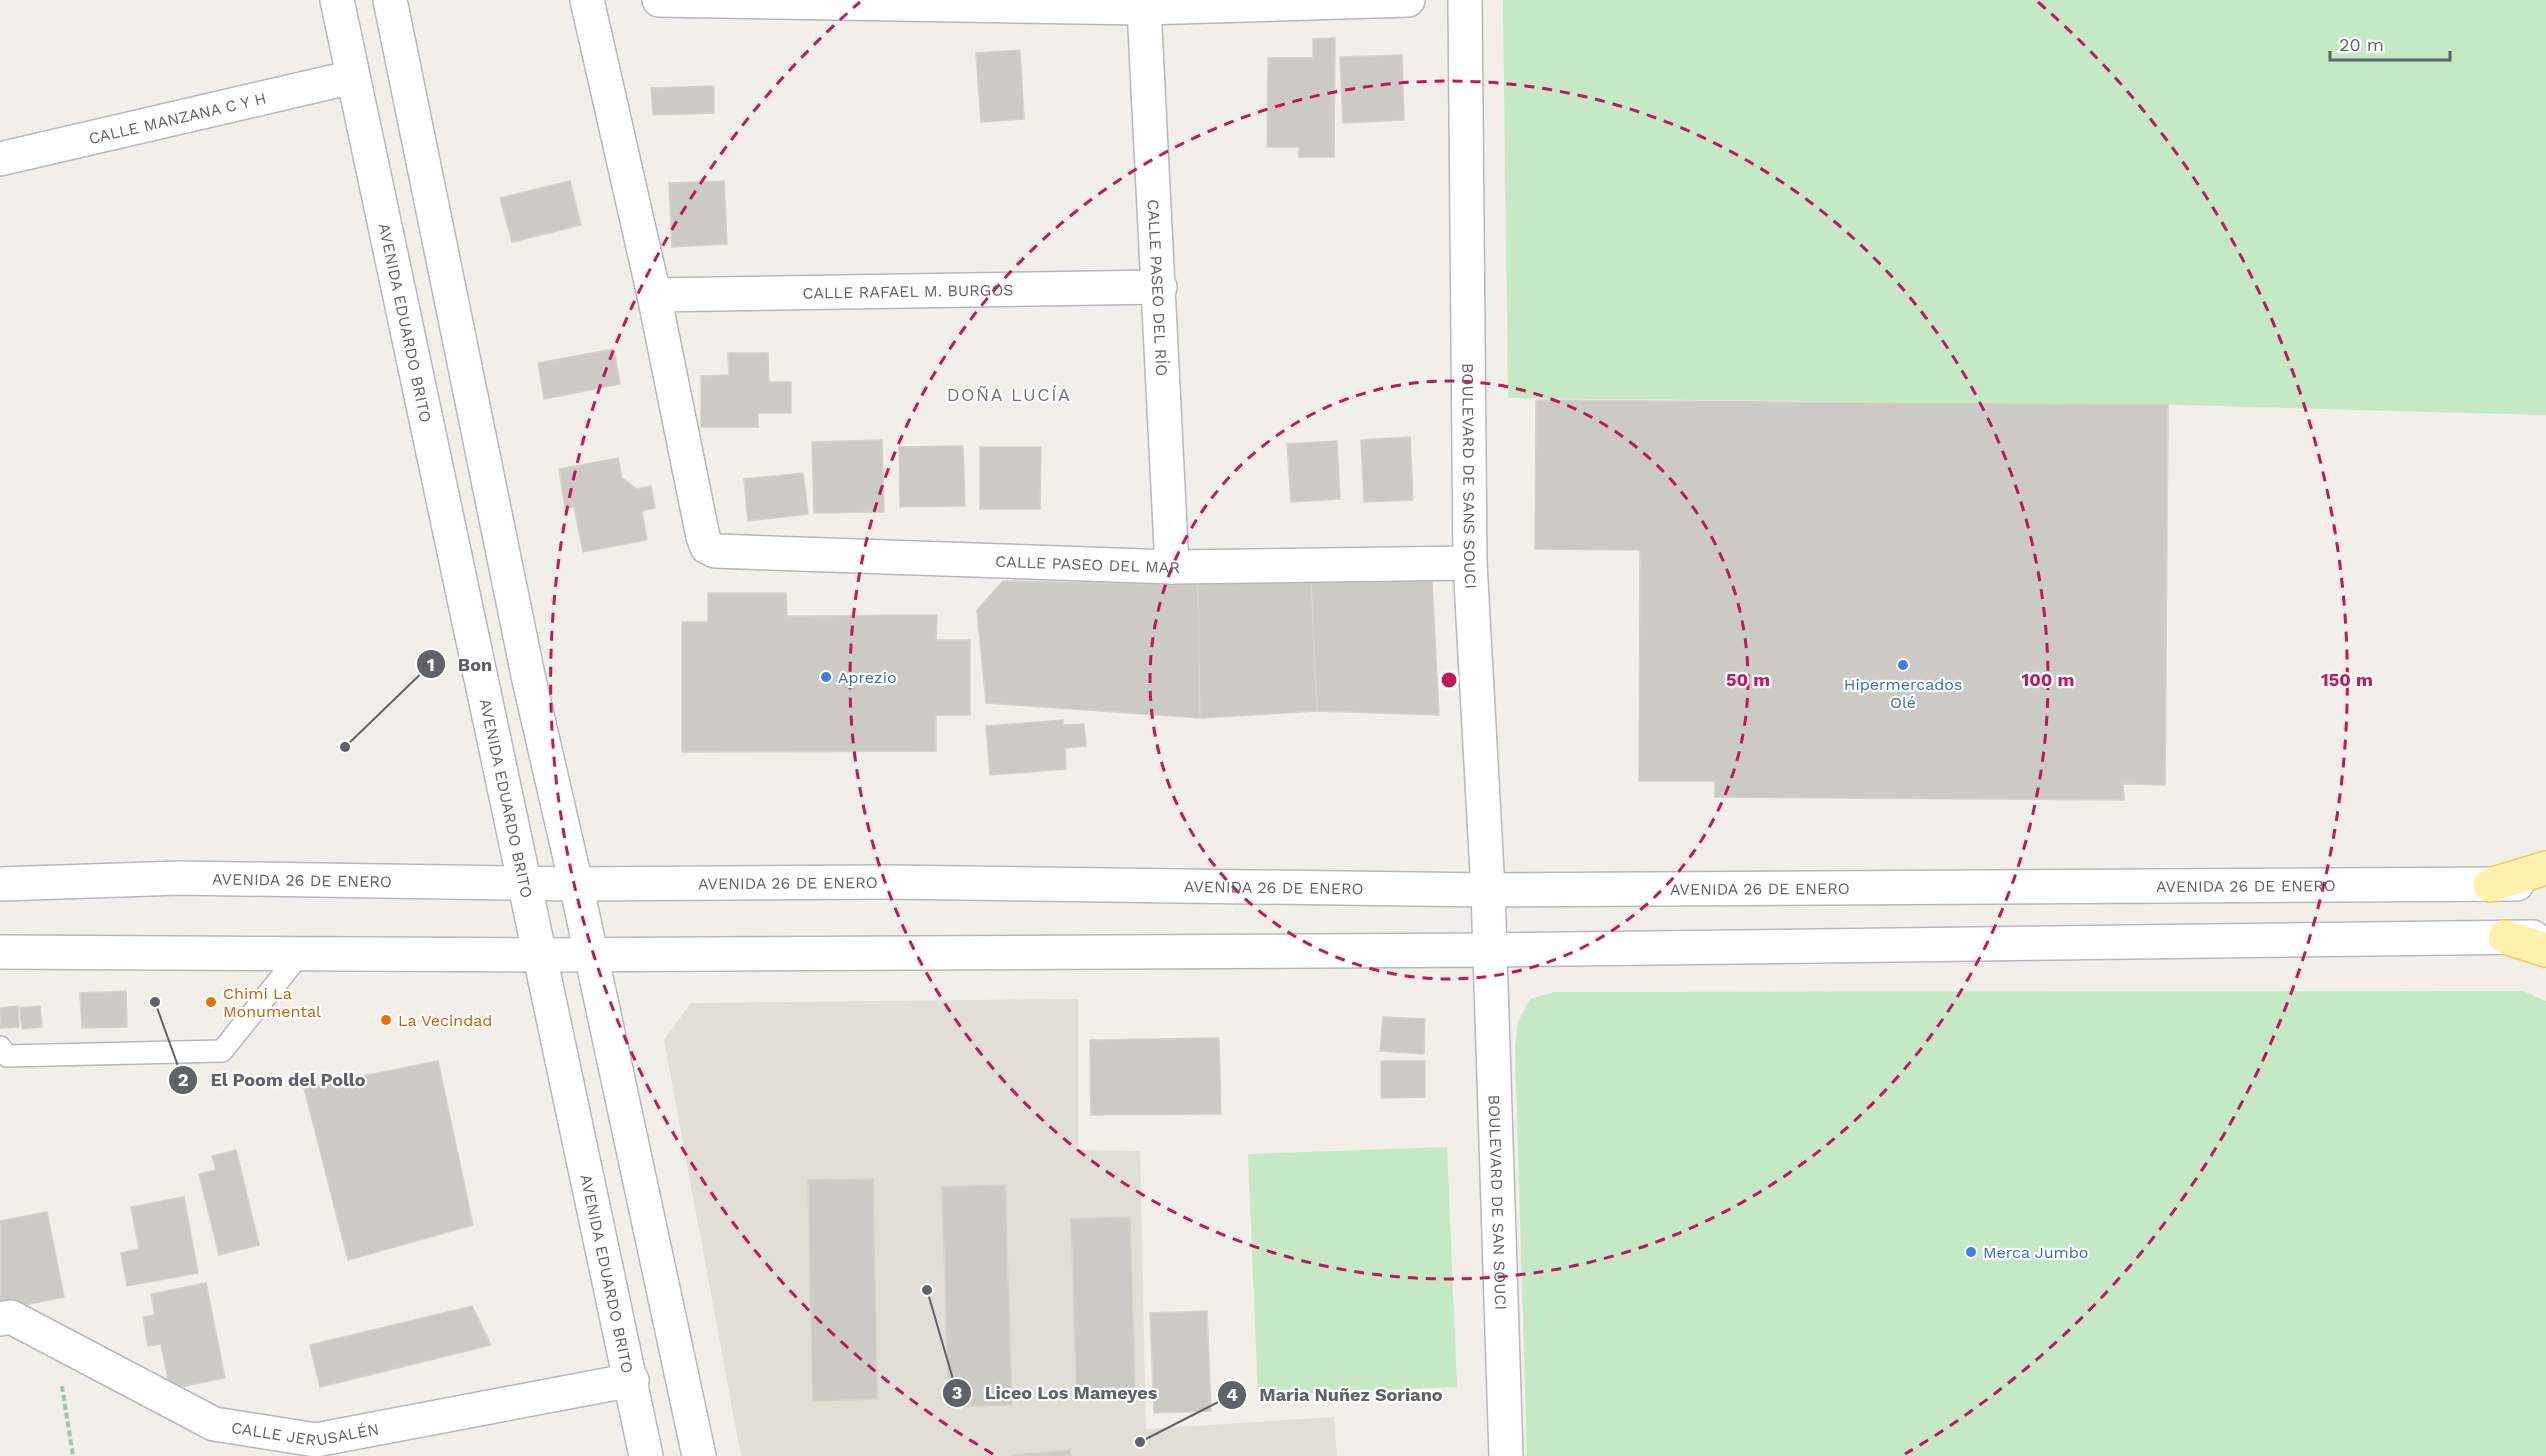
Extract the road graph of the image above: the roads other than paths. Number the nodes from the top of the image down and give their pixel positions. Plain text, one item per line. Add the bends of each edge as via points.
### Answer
1 (337, 0) edge
2 (390, 0) edge
3 (587, 0) edge
4 (659, 0) edge
5 (1408, 0) edge
6 (1465, 0) edge
7 (1144, 8) junction
8 (353, 77) junction
9 (0, 159) edge
10 (1160, 287) junction
11 (654, 295) junction
12 (1470, 563) junction
13 (1172, 567) junction
14 (2546, 868) edge
15 (522, 882) junction
16 (2546, 882) edge
17 (0, 884) edge
18 (576, 884) junction
19 (2490, 885) junction
20 (1488, 890) junction
21 (2505, 937) junction
22 (2546, 937) edge
23 (1489, 950) junction
24 (2546, 950) edge
25 (0, 952) edge
26 (300, 954) junction
27 (591, 954) junction
28 (539, 955) junction
29 (0, 1047) edge
30 (0, 1319) edge
31 (632, 1380) junction
32 (646, 1456) edge
33 (699, 1456) edge
34 (1506, 1456) edge

1 - 8 street, AVENIDA EDUARDO BRITO
2 - 18 street via 530,680
3 - 11 street
4 - 7 street
5 - 7 street
6 - 12 street, BOULEVARD DE SANS SOUCI
7 - 10 street, CALLE PASEO DEL RÍO
8 - 9 street, CALLE MANZANA C Y H
8 - 15 street, AVENIDA EDUARDO BRITO
10 - 11 street, CALLE RAFAEL M. BURGOS
10 - 13 street, CALLE PASEO DEL RÍO
11 - 13 street, CALLE PASEO DEL MAR via 707,547 715,551
12 - 13 street, CALLE PASEO DEL MAR
12 - 20 street, BOULEVARD DE SANS SOUCI
14 - 19 main road
15 - 17 street, AVENIDA 26 DE ENERO via 180,878
15 - 18 street, AVENIDA 26 DE ENERO
15 - 28 street, AVENIDA EDUARDO BRITO
16 - 19 street, AVENIDA 26 DE ENERO
18 - 20 street, AVENIDA 26 DE ENERO via 886,882
18 - 27 street
19 - 20 street, AVENIDA 26 DE ENERO
20 - 23 street, BOULEVARD DE SANS SOUCI
21 - 22 street
21 - 23 street
21 - 24 main road
23 - 27 street
23 - 34 street, BOULEVARD DE SAN SOUCI
25 - 26 street
26 - 28 street
26 - 29 lane via 222,1051 7,1056
27 - 28 street
27 - 33 street
28 - 31 street, AVENIDA EDUARDO BRITO
30 - 31 street, CALLE JERUSALÉN via 12,1317 214,1424 316,1440
31 - 32 street, AVENIDA EDUARDO BRITO

